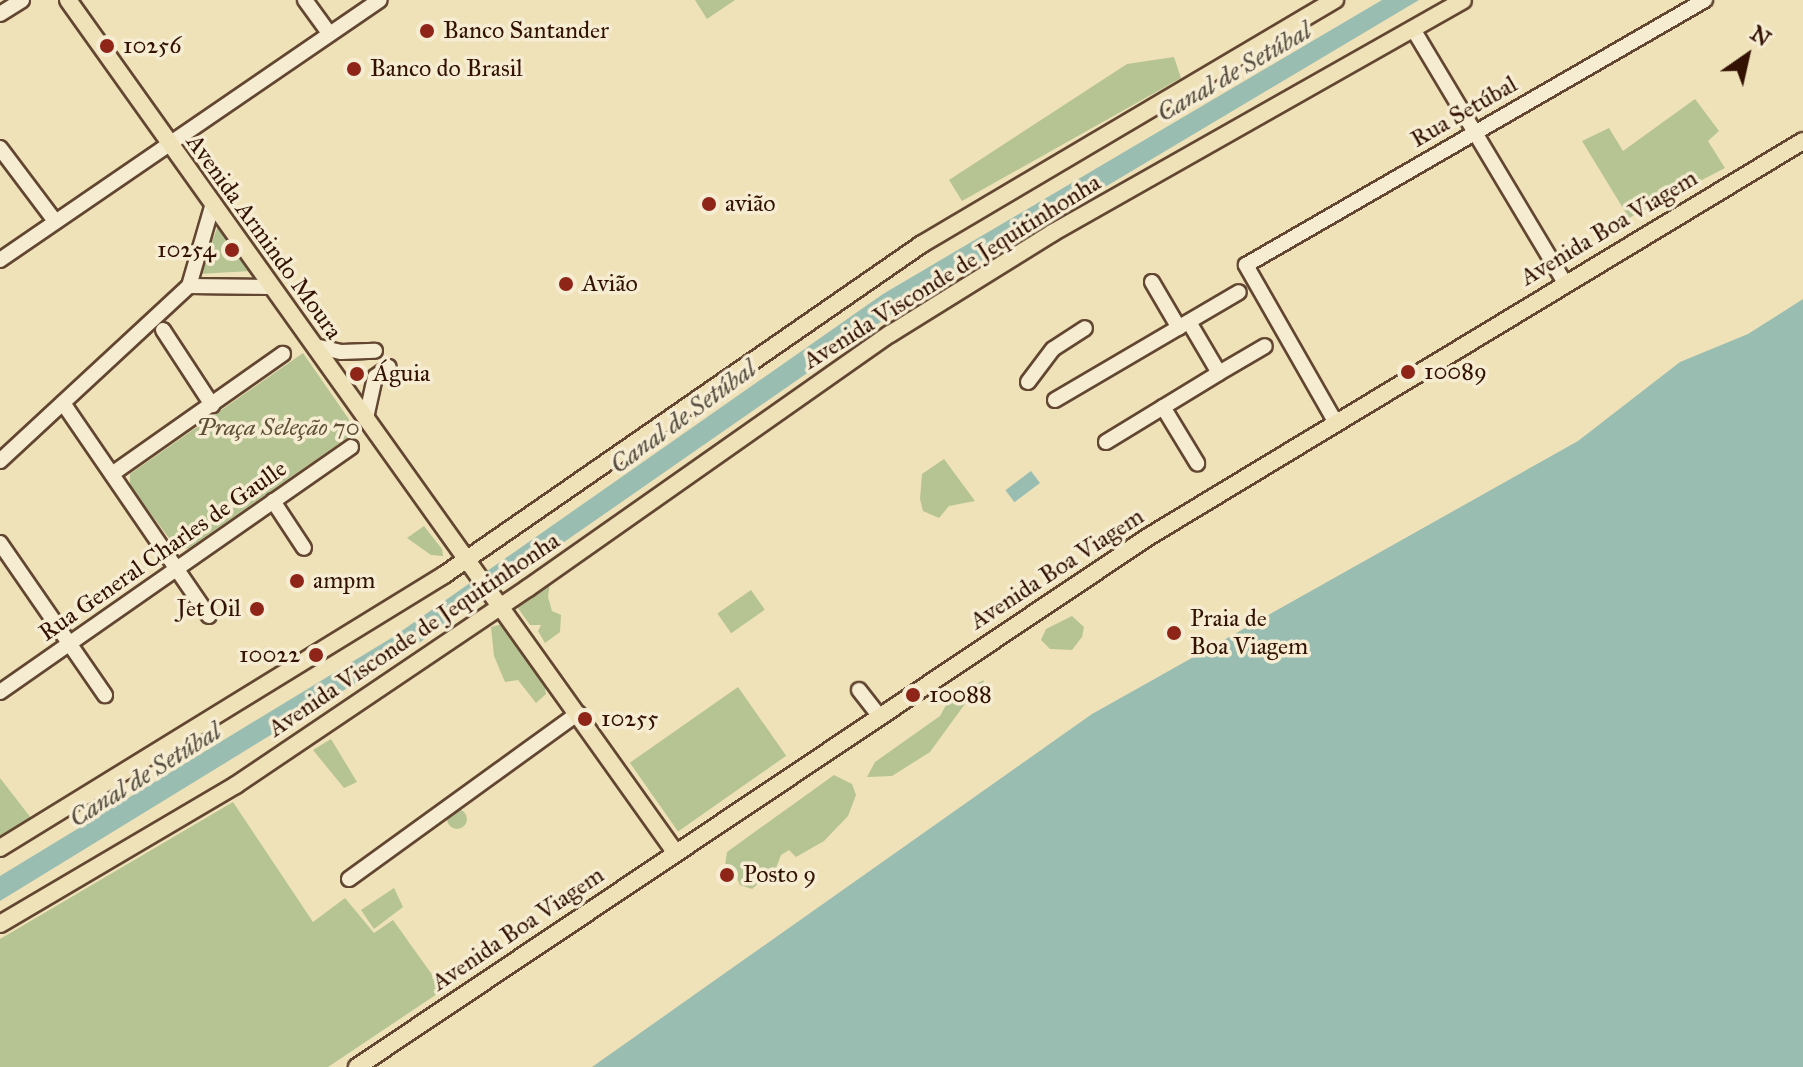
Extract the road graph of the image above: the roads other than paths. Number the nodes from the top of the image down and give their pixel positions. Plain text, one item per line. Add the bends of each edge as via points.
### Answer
1 (22, 0) edge
2 (68, 0) edge
3 (305, 0) edge
4 (380, 0) edge
5 (1335, 0) edge
6 (1463, 0) edge
7 (1705, 0) edge
8 (0, 14) edge
9 (1413, 29) junction
10 (329, 33) junction
11 (1474, 132) junction
12 (1803, 141) edge
13 (166, 143) junction
14 (0, 148) edge
15 (212, 207) junction
16 (55, 221) junction
17 (0, 260) edge
18 (1152, 282) dead end
19 (1565, 283) junction
20 (189, 286) junction
21 (272, 287) junction
22 (1239, 292) dead end
23 (1184, 325) junction
24 (1085, 328) dead end
25 (163, 330) dead end
26 (315, 346) junction
27 (1265, 346) dead end
28 (283, 354) dead end
29 (389, 367) dead end
30 (1219, 373) junction
31 (375, 377) junction
32 (1028, 382) dead end
33 (1055, 400) dead end
34 (63, 403) junction
35 (212, 405) junction
36 (1163, 407) junction
37 (366, 418) junction
38 (1336, 423) junction
39 (1106, 442) dead end
40 (351, 447) dead end
41 (0, 461) edge
42 (1197, 463) dead end
43 (112, 474) junction
44 (273, 501) junction
45 (0, 543) edge
46 (304, 548) dead end
47 (466, 559) junction
48 (177, 568) junction
49 (497, 602) junction
50 (209, 616) dead end
51 (71, 643) junction
52 (859, 690) dead end
53 (0, 692) edge
54 (105, 695) dead end
55 (578, 713) junction
56 (879, 716) junction
57 (0, 848) edge
58 (675, 852) junction
59 (349, 879) dead end
60 (0, 924) edge
61 (357, 1067) edge

1 - 8 street
2 - 13 main road, Avenida Armindo Moura
3 - 10 street
4 - 10 street
5 - 47 main road, Avenida Visconde de Jequitinhonha via 922,244
6 - 9 main road, Avenida Visconde de Jequitinhonha
7 - 11 street, Rua Setúbal
9 - 11 street
9 - 49 main road, Avenida Visconde de Jequitinhonha via 1052,233 890,334
10 - 13 street
11 - 19 street
11 - 38 street, Rua Setúbal via 1246,265
12 - 19 main road, Avenida Boa Viagem
13 - 15 main road, Avenida Armindo Moura
13 - 16 street
14 - 16 street
15 - 20 street
15 - 21 main road, Avenida Armindo Moura
16 - 17 street
18 - 23 street
19 - 38 main road, Avenida Boa Viagem
20 - 21 street
20 - 34 street
21 - 26 main road, Avenida Armindo Moura
22 - 23 street
23 - 30 street
23 - 33 street
24 - 32 street via 1053,349
25 - 35 street
26 - 31 street via 369,352
26 - 37 main road, Avenida Armindo Moura
27 - 30 street
28 - 35 street
29 - 31 street
30 - 36 street
31 - 37 street
34 - 41 street
34 - 43 street
35 - 43 street
36 - 39 street
36 - 42 street
37 - 47 main road, Avenida Armindo Moura
38 - 56 main road, Avenida Boa Viagem via 1148,537
40 - 44 street, Rua General Charles de Gaulle
43 - 48 street
44 - 46 street
44 - 48 street, Rua General Charles de Gaulle
45 - 51 street
47 - 49 main road, Avenida Armindo Moura
47 - 57 main road, Avenida Visconde de Jequitinhonha
48 - 50 street
48 - 51 street, Rua General Charles de Gaulle
49 - 55 main road, Avenida Armindo Moura
49 - 60 main road, Avenida Visconde de Jequitinhonha via 236,785
51 - 53 street, Rua General Charles de Gaulle
51 - 54 street
52 - 56 street
55 - 58 main road, Avenida Armindo Moura
55 - 59 street
56 - 58 main road, Avenida Boa Viagem
58 - 61 main road, Avenida Boa Viagem

